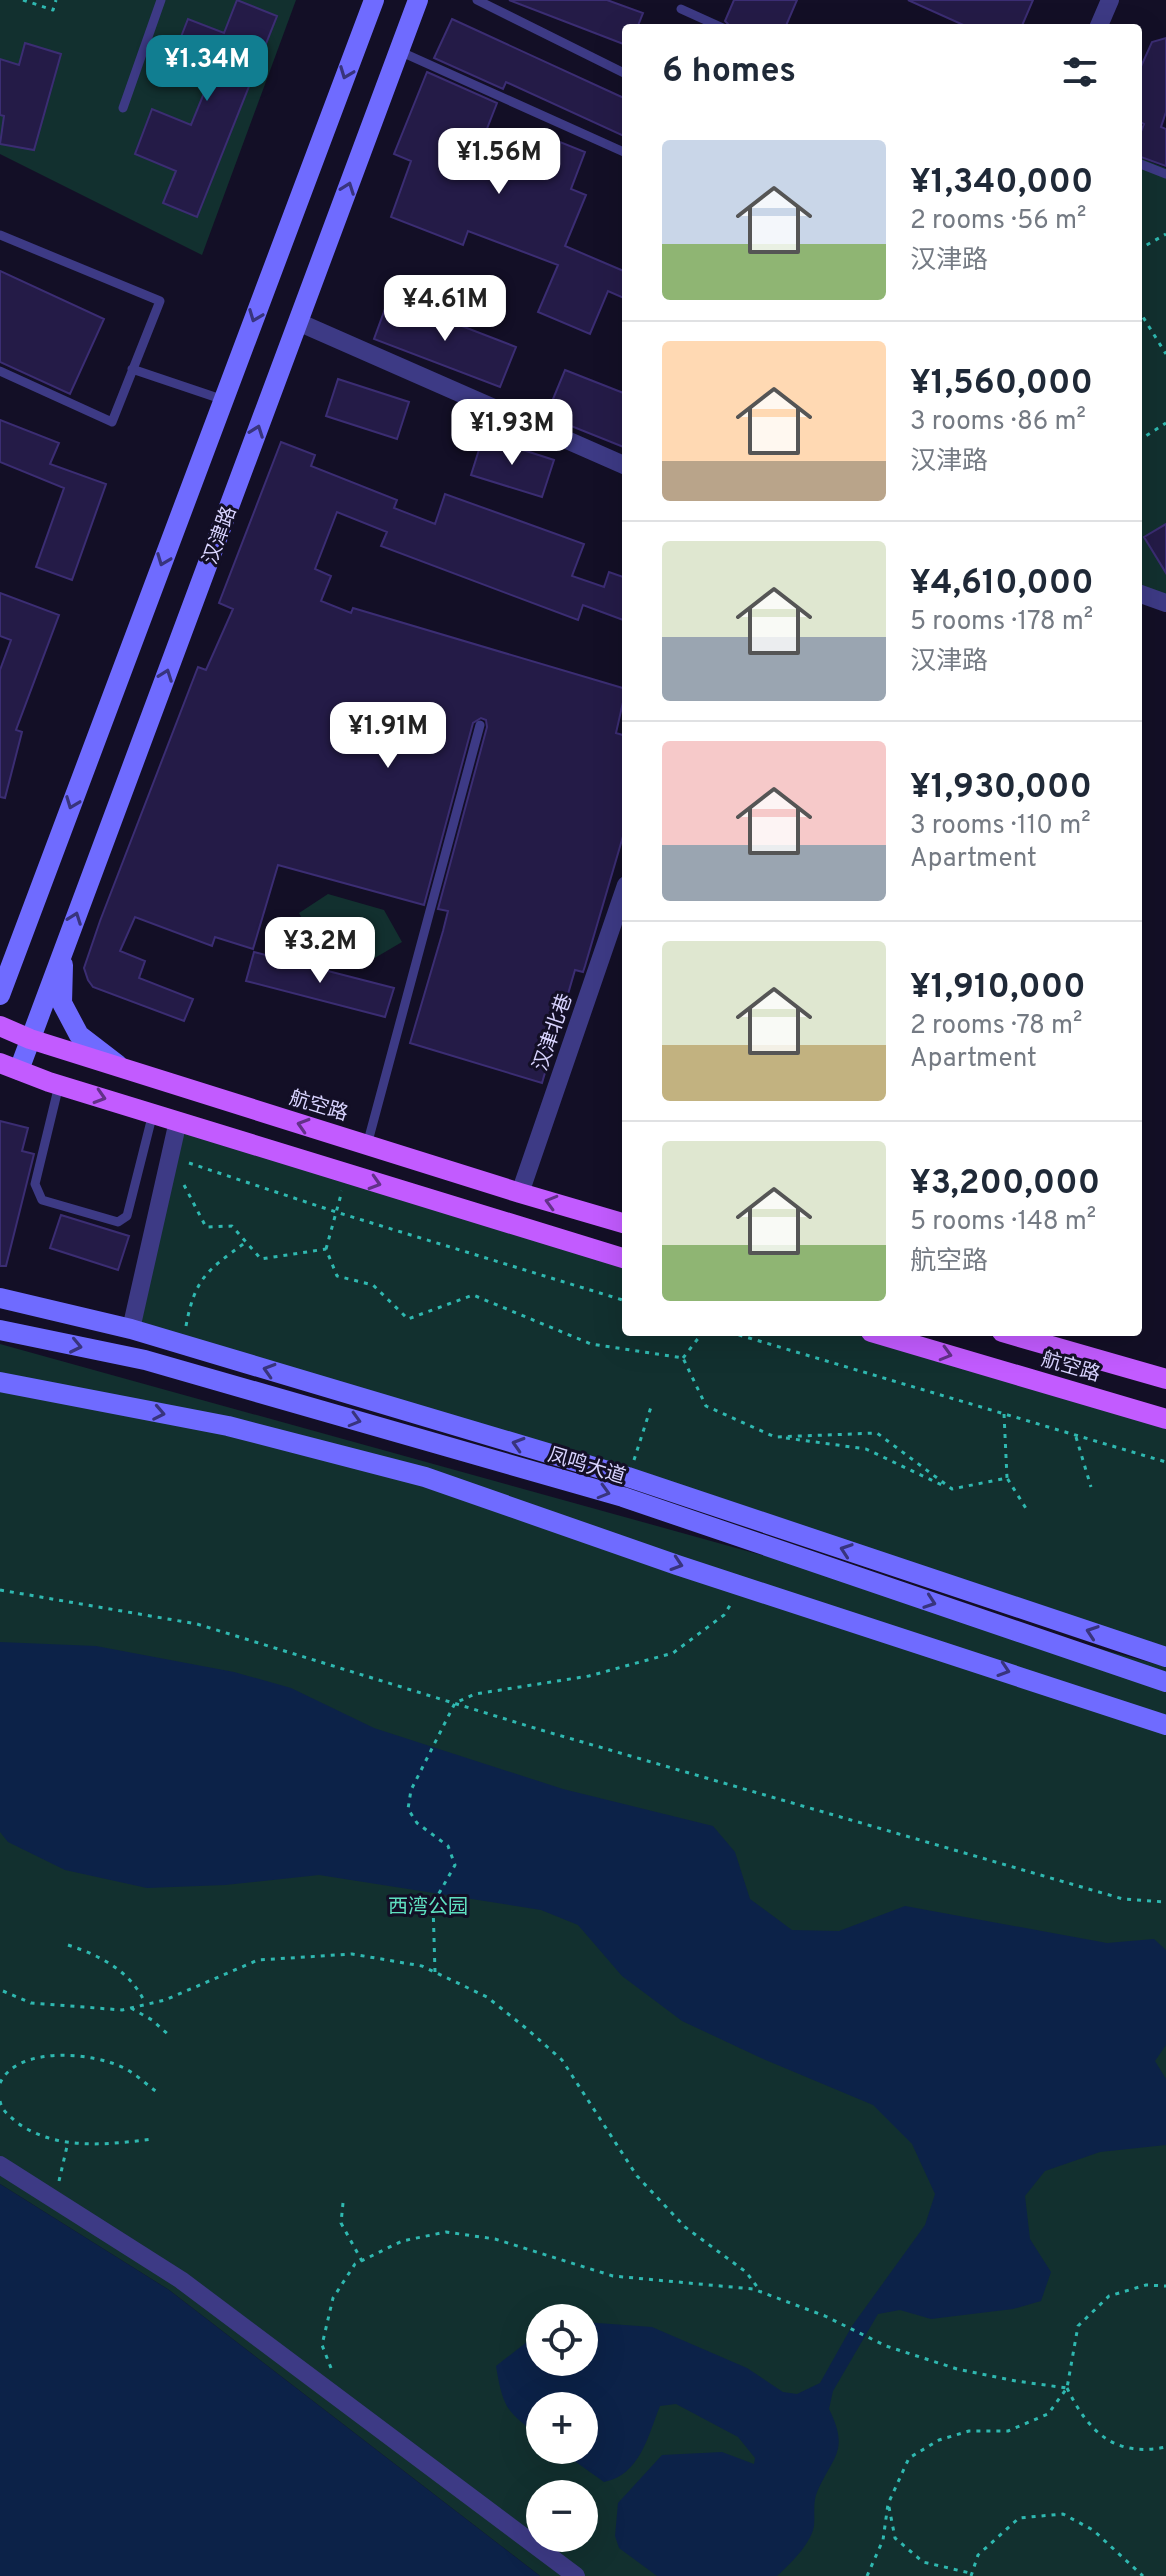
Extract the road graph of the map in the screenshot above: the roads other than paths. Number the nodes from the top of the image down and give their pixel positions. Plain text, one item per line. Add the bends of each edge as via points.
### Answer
1 (161, 0) edge
2 (374, 0) edge
3 (418, 0) edge
4 (477, 0) edge
5 (1110, 0) edge
6 (681, 9) dead end
7 (714, 24) edge
8 (1100, 24) edge
9 (399, 51) junction
10 (622, 72) edge
11 (123, 108) dead end
12 (622, 151) edge
13 (1142, 165) edge
14 (1166, 174) edge
15 (0, 235) edge
16 (298, 322) junction
17 (132, 369) junction
18 (0, 371) edge
19 (224, 400) junction
20 (622, 464) edge
21 (1142, 594) edge
22 (1166, 603) edge
23 (480, 725) dead end
24 (622, 897) edge
25 (25, 929) junction
26 (0, 951) edge
27 (63, 952) junction
28 (0, 995) edge
29 (0, 1026) edge
30 (30, 1039) junction
31 (9, 1066) edge
32 (121, 1068) junction
33 (59, 1085) junction
34 (153, 1113) junction
35 (178, 1121) junction
36 (367, 1145) junction
37 (520, 1193) junction
38 (622, 1223) edge
39 (622, 1258) edge
40 (0, 1298) edge
41 (131, 1329) junction
42 (0, 1330) edge
43 (885, 1336) edge
44 (1016, 1336) edge
45 (1166, 1379) edge
46 (0, 1382) edge
47 (1166, 1419) edge
48 (1166, 1657) edge
49 (1166, 1682) edge
50 (1166, 1725) edge
51 (0, 2165) edge
52 (576, 2576) edge

1 - 11 lane
2 -> 19 street
3 - 9 street, 汉津路
4 - 10 lane
5 - 8 street
6 - 7 lane
9 - 12 lane
16 -> 9 street, 汉津路
13 - 14 lane
15 - 17 lane via 160,301
16 - 20 street
27 -> 16 street, 汉津路
17 - 18 lane via 112,422
17 - 19 lane
19 -> 25 street
21 - 22 street
23 - 36 lane
24 - 37 street, 汉津北巷
25 - 26 street
25 - 28 street
27 - 30 street, 汉津路
27 - 32 street via 62,1003 79,1035
29 - 30 main road, 航空路
30 - 31 street, 汉津路
30 - 32 main road, 航空路
31 - 33 main road
36 -> 32 main road, 航空路
33 -> 34 main road
33 - 34 lane via 35,1184 42,1200 118,1222 127,1216
34 - 35 main road
35 -> 39 main road
35 - 41 street
36 - 37 main road, 航空路
38 -> 37 main road, 航空路
40 - 41 street, 凤鸣大道
48 -> 41 street, 凤鸣大道 via 628,1477
42 -> 49 street, 凤鸣大道 via 145,1360 623,1497
43 -> 47 main road, 航空路
44 - 45 main road, 航空路
46 -> 50 street via 228,1426 425,1477
51 - 52 street via 181,2280

